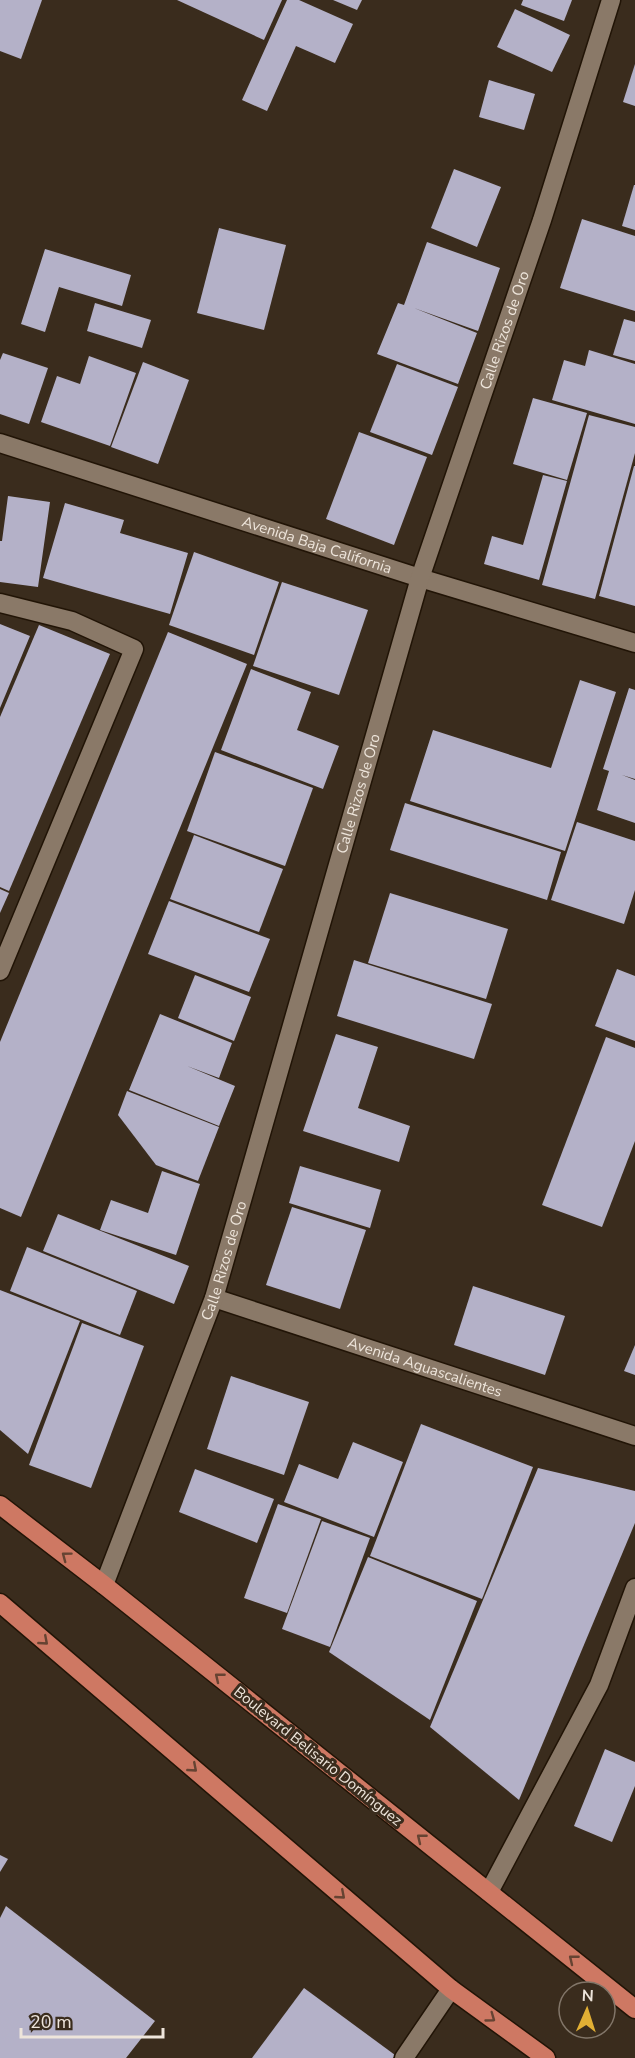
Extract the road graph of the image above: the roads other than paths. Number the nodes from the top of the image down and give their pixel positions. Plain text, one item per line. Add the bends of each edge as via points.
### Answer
1 (610, 0) edge
2 (0, 443) edge
3 (420, 578) junction
4 (0, 603) edge
5 (635, 642) edge
6 (0, 971) edge
7 (214, 1298) junction
8 (635, 1436) edge
9 (0, 1505) edge
10 (104, 1585) junction
11 (635, 1588) edge
12 (0, 1603) edge
13 (489, 1892) junction
14 (451, 1989) junction
15 (635, 2009) edge
16 (404, 2058) edge
17 (546, 2058) edge

1 - 3 street, Calle Rizos de Oro via 542,220
2 - 3 street, Avenida Baja California
3 - 5 street, Avenida Baja California
3 - 7 street, Calle Rizos de Oro
4 - 6 street via 72,621 134,649
7 - 8 street, Avenida Aguascalientes
7 - 10 street, Calle Rizos de Oro
10 -> 9 main road, Boulevard Belisario Domínguez
13 -> 10 main road, Boulevard Belisario Domínguez
11 - 13 street via 599,1685
12 -> 14 main road
15 -> 13 main road, Boulevard Belisario Domínguez
14 - 16 street
14 -> 17 main road

